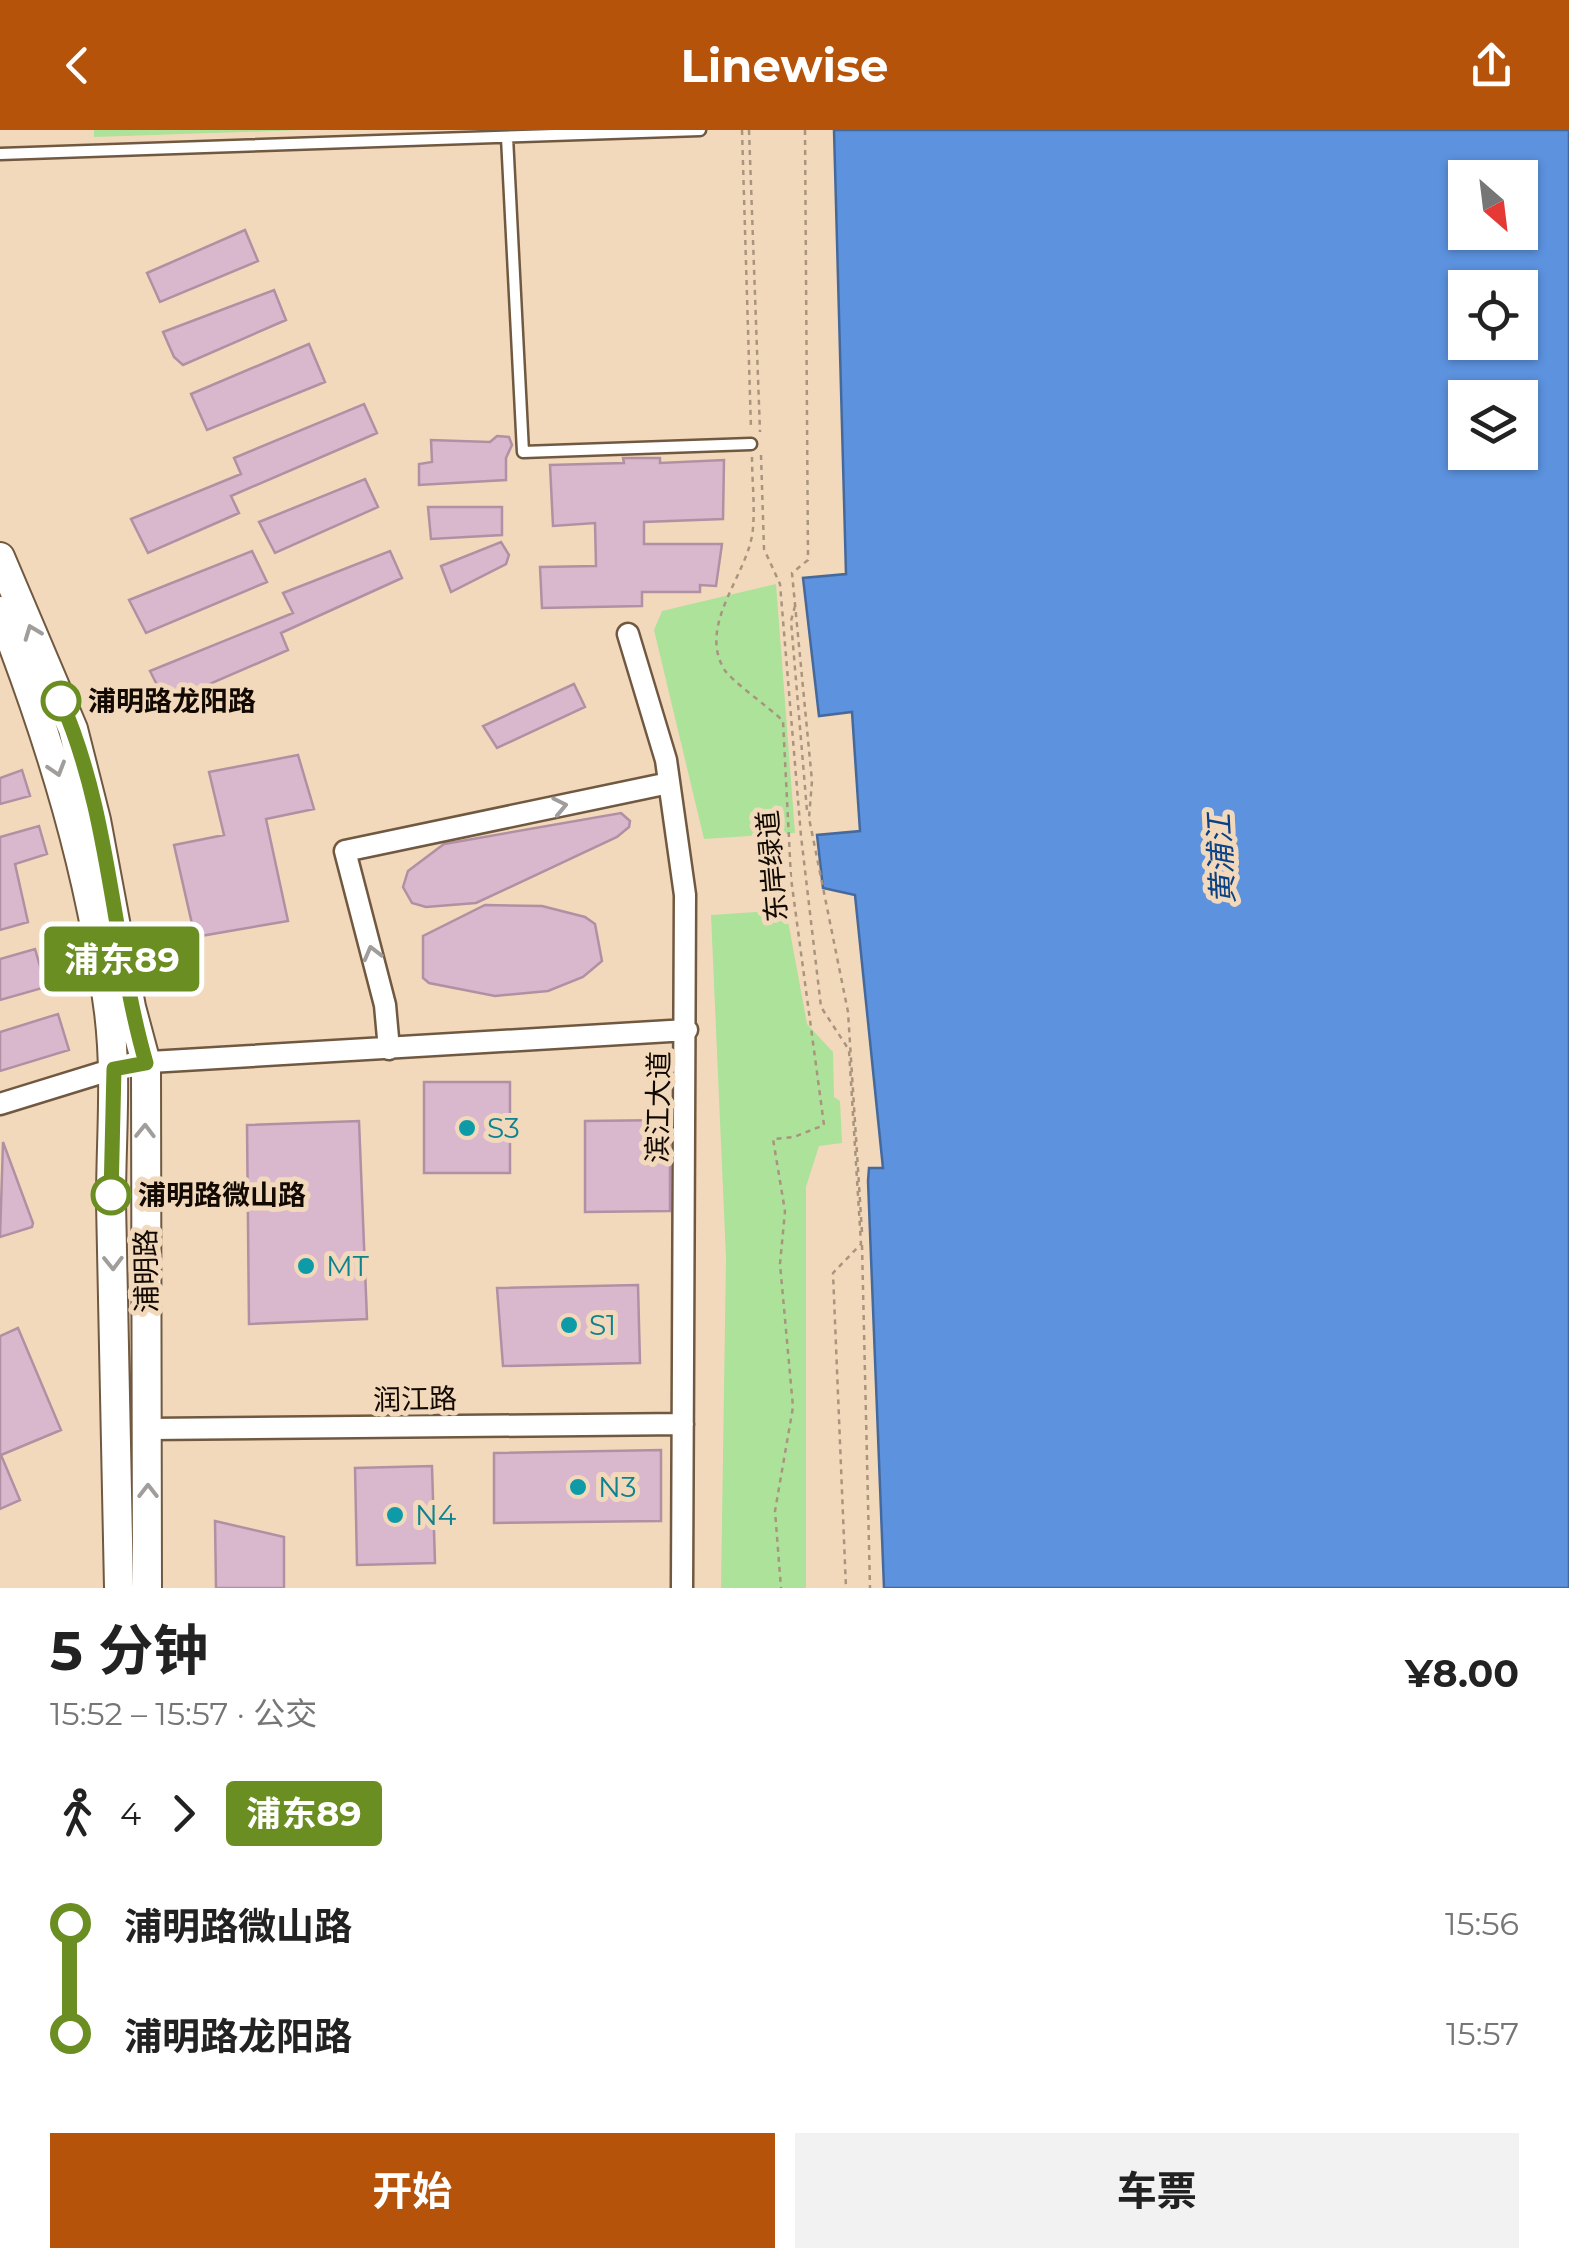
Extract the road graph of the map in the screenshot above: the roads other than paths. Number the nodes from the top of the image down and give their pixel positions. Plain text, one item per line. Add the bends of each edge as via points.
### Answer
1 (700, 130) edge
2 (499, 135) edge
3 (0, 154) edge
4 (756, 447) road end
5 (0, 557) edge
6 (0, 612) edge
7 (628, 634) dead end
8 (669, 783) junction
9 (687, 1030) junction
10 (389, 1049) junction
11 (131, 1065) junction
12 (0, 1104) edge
13 (683, 1424) junction
14 (148, 1429) junction
15 (119, 1588) edge
16 (147, 1588) edge
17 (682, 1588) edge

1 - 2 lane
2 - 3 lane
2 - 4 lane via 523,452
11 -> 5 main road, 浦明路 via 130,1007 74,729
6 -> 11 main road, 浦明路 via 73,820 108,1010
7 - 8 street, 滨江大道
8 - 9 street, 滨江大道 via 685,895
10 -> 8 street via 385,1004 345,851
9 - 10 street
9 - 13 street, 滨江大道
10 - 11 street
11 - 12 street
14 -> 11 main road, 浦明路
11 -> 15 main road, 浦明路 via 111,1195
13 - 14 street, 润江路
13 - 17 street, 滨江大道
16 -> 14 main road, 浦明路

